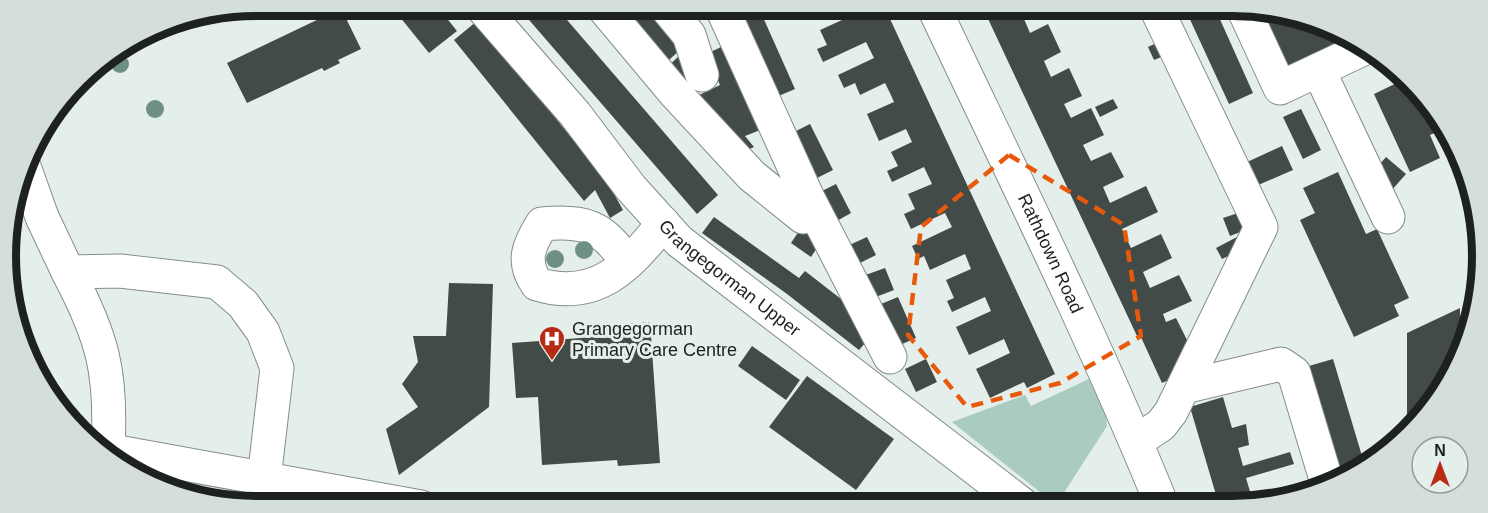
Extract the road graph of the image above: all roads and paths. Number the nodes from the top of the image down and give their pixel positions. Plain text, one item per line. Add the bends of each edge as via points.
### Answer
1 (491, 16) edge
2 (610, 16) edge
3 (674, 16) edge
4 (726, 16) edge
5 (938, 16) edge
6 (1160, 16) edge
7 (1247, 17) edge
8 (1357, 52) edge
9 (1319, 71) junction
10 (702, 75) dead end
11 (29, 180) edge
12 (807, 196) junction
13 (1388, 217) dead end
14 (663, 223) junction
15 (627, 263) dead end
16 (68, 272) junction
17 (1227, 347) dead end
18 (890, 357) dead end
19 (1188, 378) junction
20 (1137, 441) junction
21 (106, 443) edge
22 (114, 450) edge
23 (1325, 477) edge
24 (264, 479) junction
25 (359, 496) edge
26 (1011, 496) edge
27 (1158, 496) edge

1 - 14 street, Grangegorman Upper
2 - 12 street via 752,176 803,217
3 - 10 street via 689,35
4 - 12 street
5 - 20 street, Rathdown Road
6 - 19 street via 1264,222
7 - 9 street via 1281,88
8 - 9 street
9 - 13 street
11 - 16 street
12 - 18 street
14 - 15 street
14 - 26 street, Grangegorman Upper via 679,241
16 - 21 street via 92,318 107,369 110,413
16 - 24 street via 120,271 217,282 243,304 263,332 277,368
17 - 19 street via 1211,366
19 - 20 street via 1161,425
19 - 23 street via 1287,366 1294,373
20 - 27 street, Rathdown Road
22 - 24 street
24 - 25 street

